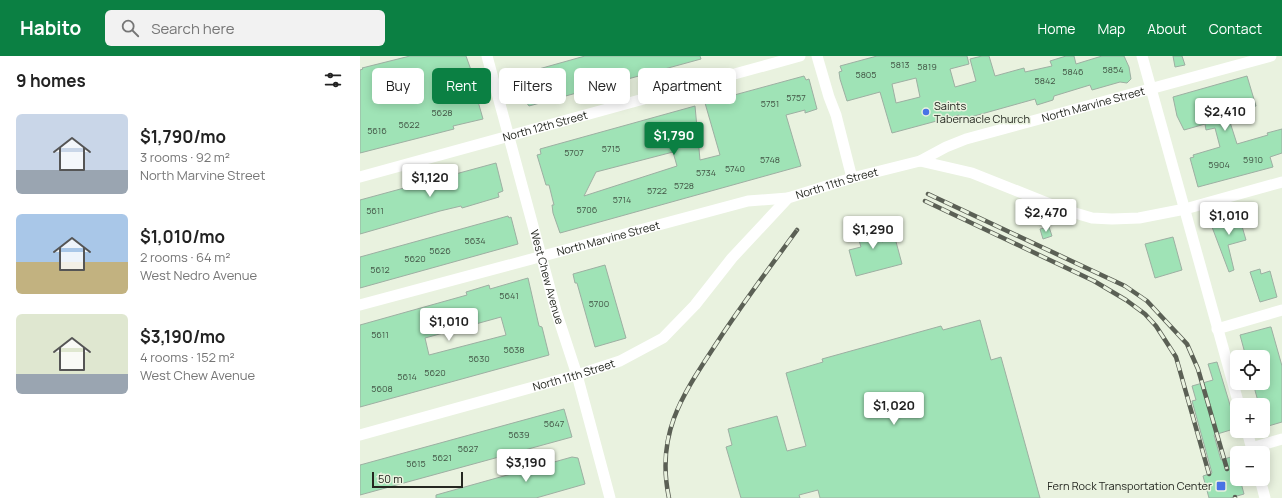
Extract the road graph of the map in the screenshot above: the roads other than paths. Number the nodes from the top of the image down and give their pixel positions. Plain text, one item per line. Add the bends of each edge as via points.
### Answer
1 (487, 56) edge
2 (800, 56) edge
3 (817, 56) edge
4 (1142, 56) edge
5 (1271, 56) edge
6 (1151, 89) junction
7 (508, 136) junction
8 (920, 161) junction
9 (360, 177) edge
10 (852, 178) junction
11 (1282, 182) edge
12 (788, 198) junction
13 (1185, 209) junction
14 (541, 255) junction
15 (360, 305) edge
16 (1282, 310) edge
17 (1217, 328) junction
18 (577, 375) junction
19 (1237, 398) edge
20 (360, 435) edge
21 (1282, 439) edge
22 (1263, 446) edge
23 (1262, 486) edge
24 (608, 498) edge
25 (1265, 498) edge

1 - 7 street, West Chew Avenue
2 - 7 street, North 12th Street
3 - 10 street
4 - 6 street
5 - 6 street, North Marvine Street
6 - 8 street, North Marvine Street via 966,139
6 - 13 street
7 - 9 street, North 12th Street
7 - 14 street, West Chew Avenue
8 - 10 street, North 11th Street
8 - 13 street, North 11th Street via 972,173 1042,202 1092,218 1138,218
10 - 12 street, North 11th Street
11 - 13 street, North 11th Street
12 - 14 street, North Marvine Street via 748,201
12 - 18 street, North 11th Street via 732,258 695,306 663,338 620,361
13 - 17 street
14 - 15 street, North Marvine Street
14 - 18 street, West Chew Avenue
16 - 17 street
17 - 19 street
18 - 20 street, North 11th Street
18 - 24 street, West Chew Avenue
21 - 22 street
23 - 25 street

